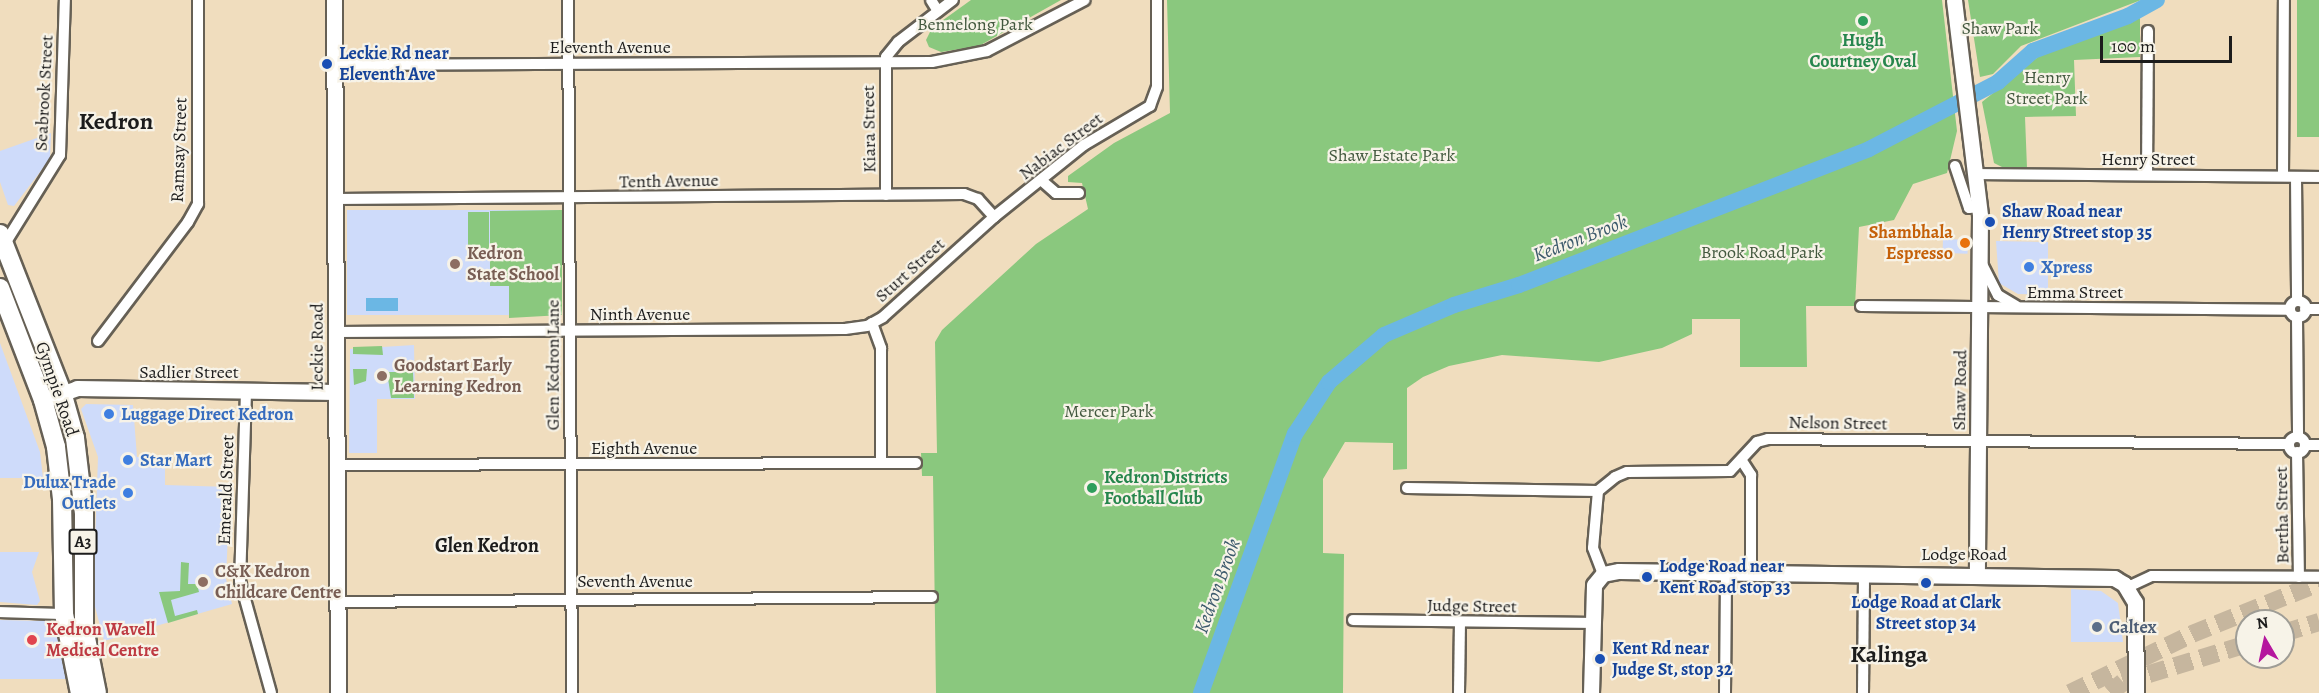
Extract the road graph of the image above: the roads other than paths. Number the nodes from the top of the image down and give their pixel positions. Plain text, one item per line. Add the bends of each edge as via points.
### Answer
1 (65, 0) edge
2 (198, 0) edge
3 (334, 0) edge
4 (568, 0) edge
5 (931, 0) edge
6 (953, 0) edge
7 (1085, 0) edge
8 (1157, 0) edge
9 (1954, 0) edge
10 (2284, 0) edge
11 (938, 11) junction
12 (2148, 31) dead end
13 (885, 62) junction
14 (568, 64) junction
15 (335, 65) junction
16 (1955, 166) dead end
17 (1976, 174) junction
18 (2147, 175) junction
19 (2283, 176) junction
20 (2296, 177) junction
21 (2319, 177) edge
22 (1041, 180) junction
23 (1079, 193) dead end
24 (886, 195) junction
25 (569, 198) junction
26 (335, 200) junction
27 (1980, 207) junction
28 (994, 217) junction
29 (2, 239) edge
30 (1981, 261) junction
31 (0, 288) edge
32 (1861, 306) dead end
33 (1980, 308) junction
34 (2020, 308) junction
35 (2297, 309) junction
36 (2319, 309) edge
37 (872, 323) junction
38 (570, 331) junction
39 (336, 332) junction
40 (98, 341) dead end
41 (62, 392) junction
42 (246, 392) junction
43 (336, 392) junction
44 (43, 400) junction
45 (1979, 441) junction
46 (2297, 444) junction
47 (2319, 445) edge
48 (1742, 461) junction
49 (881, 463) junction
50 (916, 463) dead end
51 (337, 465) junction
52 (571, 465) junction
53 (1407, 489) dead end
54 (1598, 491) junction
55 (1726, 572) junction
56 (1750, 572) junction
57 (1864, 573) junction
58 (1603, 574) junction
59 (1977, 574) junction
60 (2299, 577) junction
61 (2319, 577) edge
62 (2128, 587) junction
63 (572, 597) junction
64 (932, 597) dead end
65 (337, 602) junction
66 (0, 612) edge
67 (64, 614) junction
68 (1353, 620) dead end
69 (1460, 623) junction
70 (1592, 623) junction
71 (80, 693) edge
72 (97, 693) edge
73 (271, 693) edge
74 (338, 693) edge
75 (572, 693) edge
76 (1459, 693) edge
77 (1591, 693) edge
78 (1725, 693) edge
79 (1863, 693) edge
80 (2136, 693) edge

1 - 29 street, Seabrook Street via 60,154
2 - 40 street, Ramsay Street via 198,204
3 - 15 street, Leckie Road
4 - 14 street, Glen Kedron Lane
5 - 11 street
6 - 11 street
7 - 13 street, Eleventh Avenue via 973,57
8 - 22 street, Nabiac Street via 1157,87 1150,106 1103,132
9 - 17 street, Shaw Road
10 - 19 street
11 - 13 street via 898,42
12 - 18 street
13 - 14 street, Eleventh Avenue
13 - 24 street, Kiara Street
14 - 15 street, Eleventh Avenue
14 - 25 street, Glen Kedron Lane
15 - 26 street, Leckie Road
16 - 27 street via 1969,208
17 - 18 street, Henry Street
17 - 27 street, Shaw Road
18 - 19 street, Henry Street
19 - 20 street, Henry Street
20 - 21 street, Henry Street
20 - 35 street, Bertha Street
22 - 23 street via 1056,193
22 - 28 street, Nabiac Street
24 - 25 street, Tenth Avenue
24 - 28 street, Tenth Avenue via 968,195 982,202
25 - 26 street, Tenth Avenue
25 - 38 street, Glen Kedron Lane
26 - 39 street, Leckie Road
27 - 30 street, Shaw Road
28 - 37 street, Sturt Street
29 - 41 highway, Gympie Road / A3
30 - 33 street, Shaw Road
30 - 34 street via 1998,295
31 - 44 highway, Gympie Road / A3
32 - 33 street, Emma Street
33 - 34 street, Emma Street
33 - 45 street, Shaw Road
34 - 35 street, Emma Street
35 - 36 street, Emma Street
35 - 46 street, Bertha Street
37 - 38 street, Ninth Avenue via 845,329
37 - 49 street, Sturt Street via 881,348
38 - 39 street, Ninth Avenue
38 - 52 street, Glen Kedron Lane
39 - 43 street, Leckie Road
41 - 42 street, Sadlier Street via 77,388
41 - 44 street, Sadlier Street
41 - 72 highway, Gympie Road / A3 via 81,478 82,605
42 - 43 street, Sadlier Street
42 - 73 street, Emerald Street via 240,581
43 - 51 street, Leckie Road
44 - 67 highway, Gympie Road / A3 via 61,485
45 - 46 street, Nelson Street
45 - 48 street, Nelson Street via 1768,439 1757,442
45 - 59 street, Shaw Road
46 - 47 street, Nelson Street
46 - 60 street, Bertha Street
48 - 54 street, Nelson Street via 1722,473 1621,474
48 - 56 street via 1751,475
49 - 50 street, Eighth Avenue
49 - 52 street, Eighth Avenue
51 - 52 street, Eighth Avenue
51 - 65 street, Leckie Road
52 - 63 street, Glen Kedron Lane
53 - 54 street
54 - 58 street via 1593,548
55 - 56 street, Lodge Road
55 - 58 street, Lodge Road
55 - 78 street
56 - 57 street, Lodge Road
57 - 59 street, Lodge Road
57 - 79 street
58 - 70 street via 1594,585
59 - 62 street, Lodge Road via 2092,575 2114,578
60 - 61 street
60 - 62 street via 2152,576
62 - 80 street via 2137,620
63 - 64 street, Seventh Avenue
63 - 65 street, Seventh Avenue
63 - 75 street, Glen Kedron Lane
65 - 74 street, Leckie Road
66 - 67 street
67 - 71 highway, Gympie Road / A3
68 - 69 street, Judge Street
69 - 70 street, Judge Street
69 - 76 street
70 - 77 street

